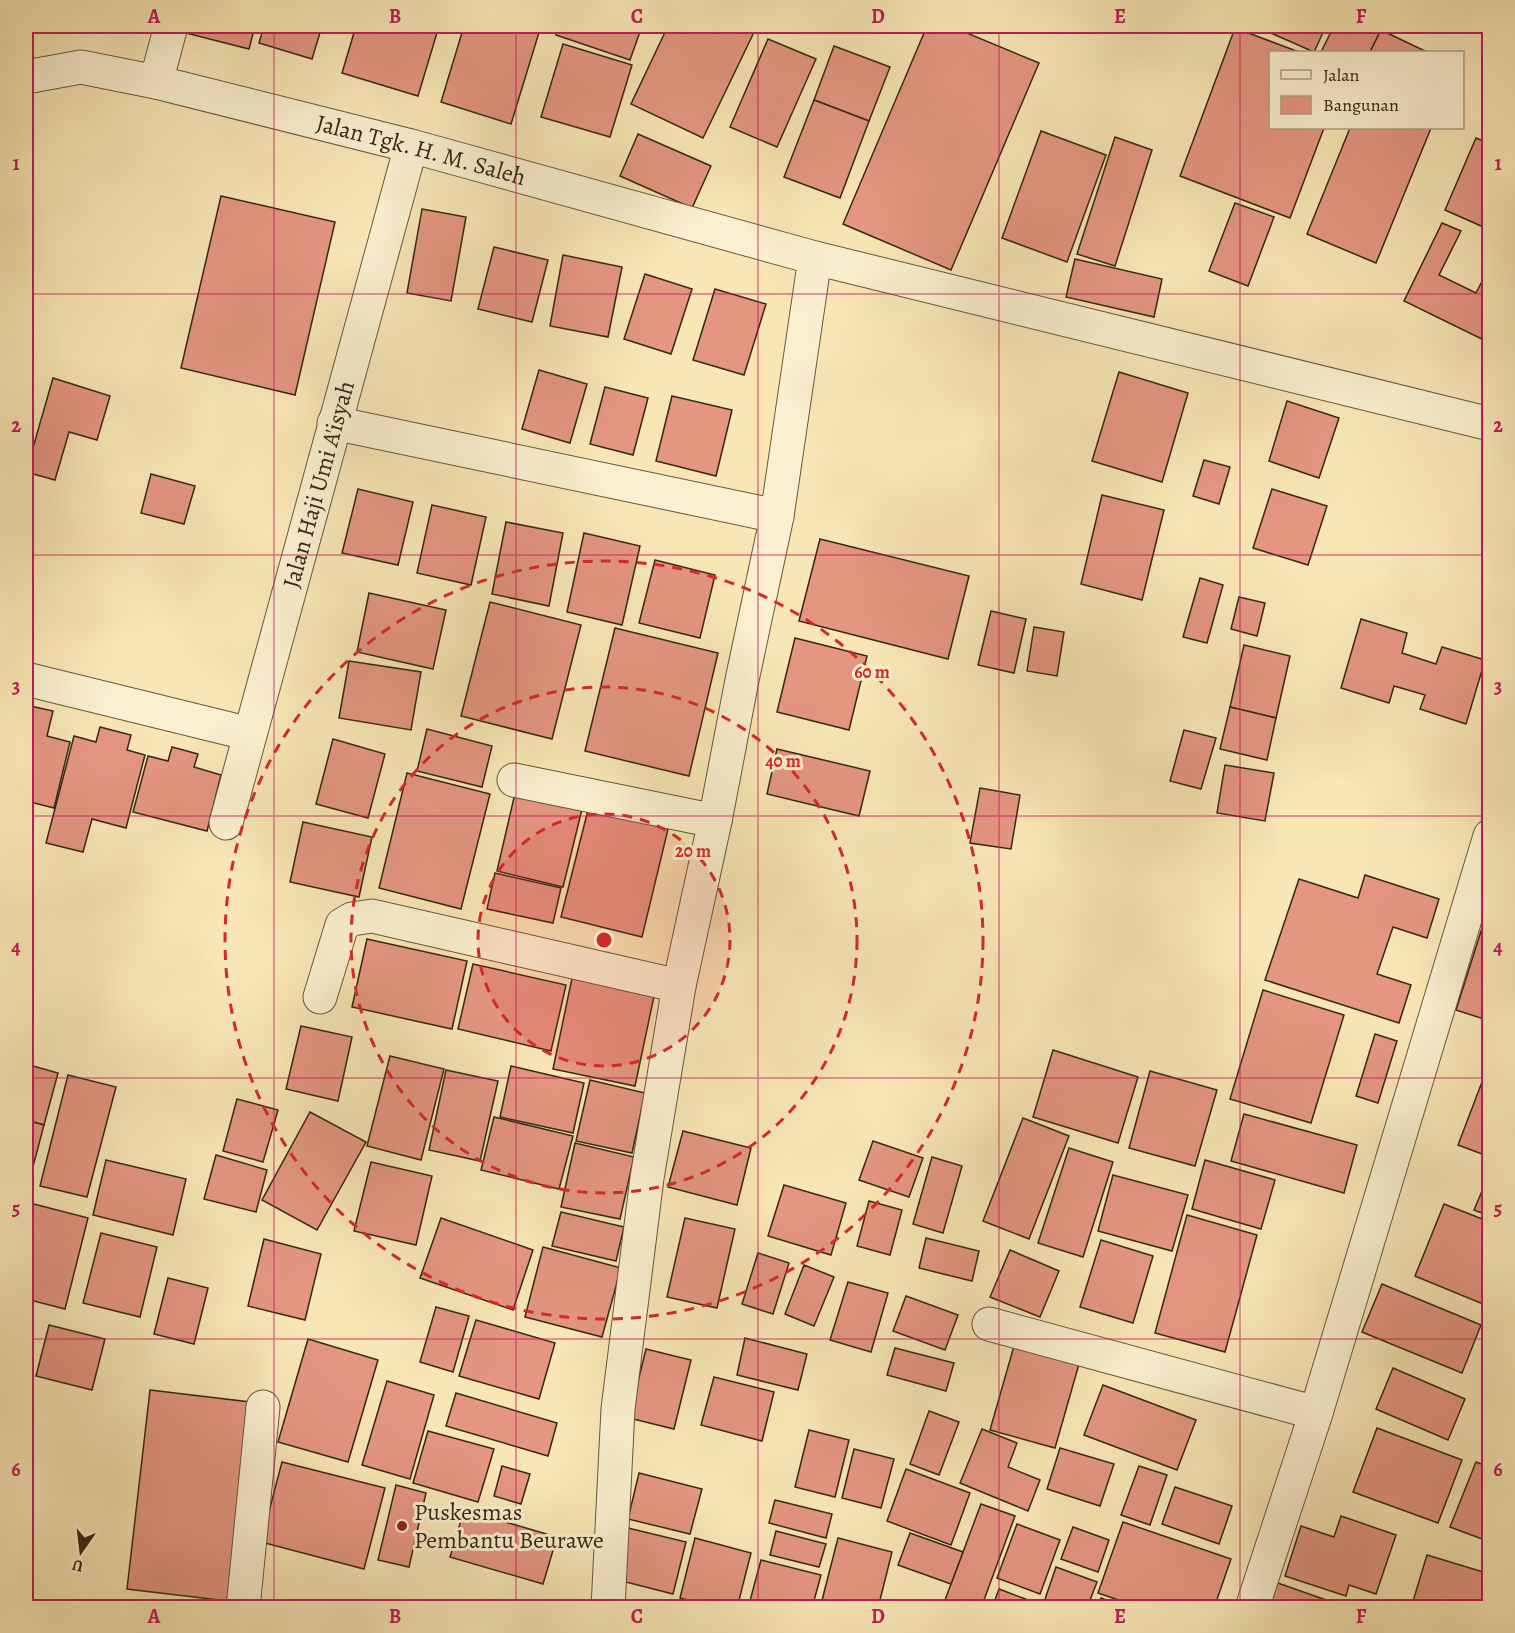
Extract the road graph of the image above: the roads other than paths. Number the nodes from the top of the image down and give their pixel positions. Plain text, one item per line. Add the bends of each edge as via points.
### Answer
1 (171, 26) edge
2 (26, 77) edge
3 (156, 82) junction
4 (411, 146) junction
5 (815, 258) junction
6 (334, 423) junction
7 (1490, 424) edge
8 (777, 516) junction
9 (26, 679) edge
10 (250, 734) junction
11 (514, 780) dead end
12 (715, 821) junction
13 (226, 822) dead end
14 (1490, 836) edge
15 (1480, 909) edge
16 (679, 986) junction
17 (320, 997) dead end
18 (989, 1324) dead end
19 (263, 1407) dead end
20 (1316, 1413) junction
21 (243, 1608) edge
22 (608, 1608) edge
23 (1252, 1608) edge

1 - 3 street
2 - 3 street, Jalan Tgk. H. M. Saleh via 81,67
3 - 4 street, Jalan Tgk. H. M. Saleh
4 - 5 street, Jalan Tgk. H. M. Saleh
4 - 6 street, Jalan Haji Umi A'isyah
5 - 7 street, Jalan Tgk. H. M. Saleh
5 - 8 street
6 - 8 street
6 - 10 street, Jalan Haji Umi A'isyah
8 - 12 street
9 - 10 street
10 - 13 street, Jalan Haji Umi A'isyah
11 - 12 street
12 - 16 street
14 - 15 street
15 - 20 street
16 - 17 street via 372,916 352,919 342,926
16 - 22 street via 647,1178 618,1409
18 - 20 street
19 - 21 street
20 - 23 street

